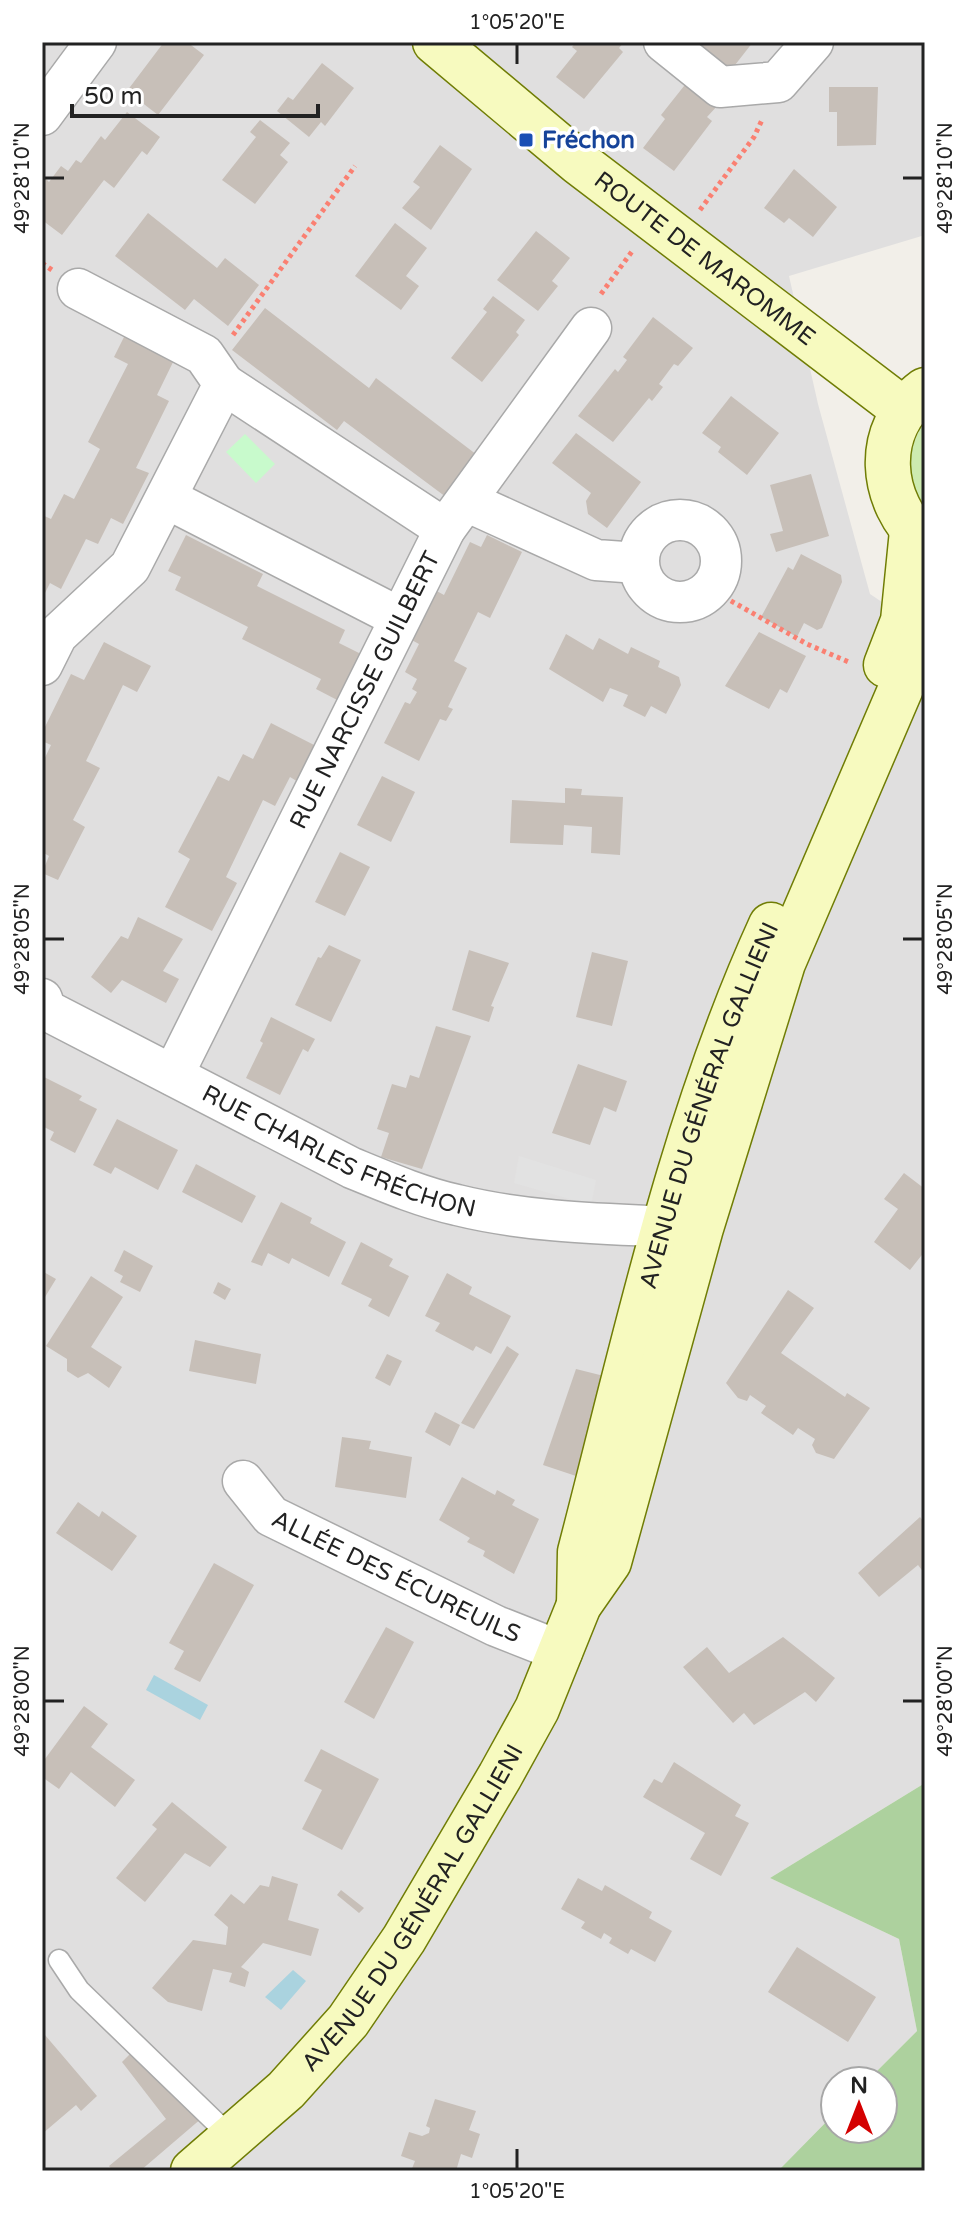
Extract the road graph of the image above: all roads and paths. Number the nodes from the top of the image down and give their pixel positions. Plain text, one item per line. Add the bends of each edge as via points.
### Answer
1 (96, 42) edge
2 (435, 42) edge
3 (664, 42) edge
4 (813, 42) edge
5 (778, 82) junction
6 (42, 115) edge
7 (355, 166) dead end
8 (669, 232) junction
9 (78, 289) dead end
10 (591, 328) joint
11 (217, 375) junction
12 (915, 400) edge
13 (168, 499) junction
14 (456, 515) junction
15 (918, 536) edge
16 (638, 563) junction
17 (710, 589) junction
18 (400, 618) junction
19 (925, 632) edge
20 (42, 665) edge
21 (882, 674) junction
22 (42, 999) edge
23 (173, 1075) junction
24 (721, 1101) junction
25 (683, 1227) junction
26 (243, 1481) dead end
27 (562, 1652) junction
28 (59, 1960) dead end
29 (232, 2138) junction
30 (193, 2171) edge

1 - 6 street
2 - 8 street, ROUTE DE MAROMME
3 - 5 street via 720,87
4 - 5 street
5 - 8 path via 754,137 700,211 690,204
7 - 11 path
8 - 10 path via 650,228 590,309
8 - 12 street, ROUTE DE MAROMME
9 - 11 street via 204,355
10 - 14 street, RUE NARCISSE GUILBERT
11 - 13 street
11 - 14 street
12 - 15 street via 892,433 887,459 888,485 897,509
13 - 18 street
13 - 20 street via 130,567 57,635
14 - 16 street via 596,560
14 - 18 street, RUE NARCISSE GUILBERT
15 - 21 street, AVENUE DU GÉNÉRAL GALLIENI via 903,621
16 - 17 street via 646,585 665,600 690,601
16 - 17 street via 653,529 676,519 689,520 710,532 721,554
17 - 21 path via 807,644
18 - 23 street, RUE NARCISSE GUILBERT
19 - 24 street, AVENUE DU GÉNÉRAL GALLIENI
21 - 24 street, AVENUE DU GÉNÉRAL GALLIENI via 734,1004
22 - 23 street, RUE CHARLES FRÉCHON via 46,1010
23 - 25 street, RUE CHARLES FRÉCHON via 352,1168 442,1201 520,1217
24 - 25 street, AVENUE DU GÉNÉRAL GALLIENI
25 - 27 street, AVENUE DU GÉNÉRAL GALLIENI via 580,1552 579,1605
26 - 27 street, ALLÉE DES ÉCUREUILS via 271,1516 496,1626
27 - 29 street, AVENUE DU GÉNÉRAL GALLIENI via 537,1709 404,1939 348,2021 286,2090
28 - 29 lane via 79,1990
29 - 30 street, AVENUE DU GÉNÉRAL GALLIENI

